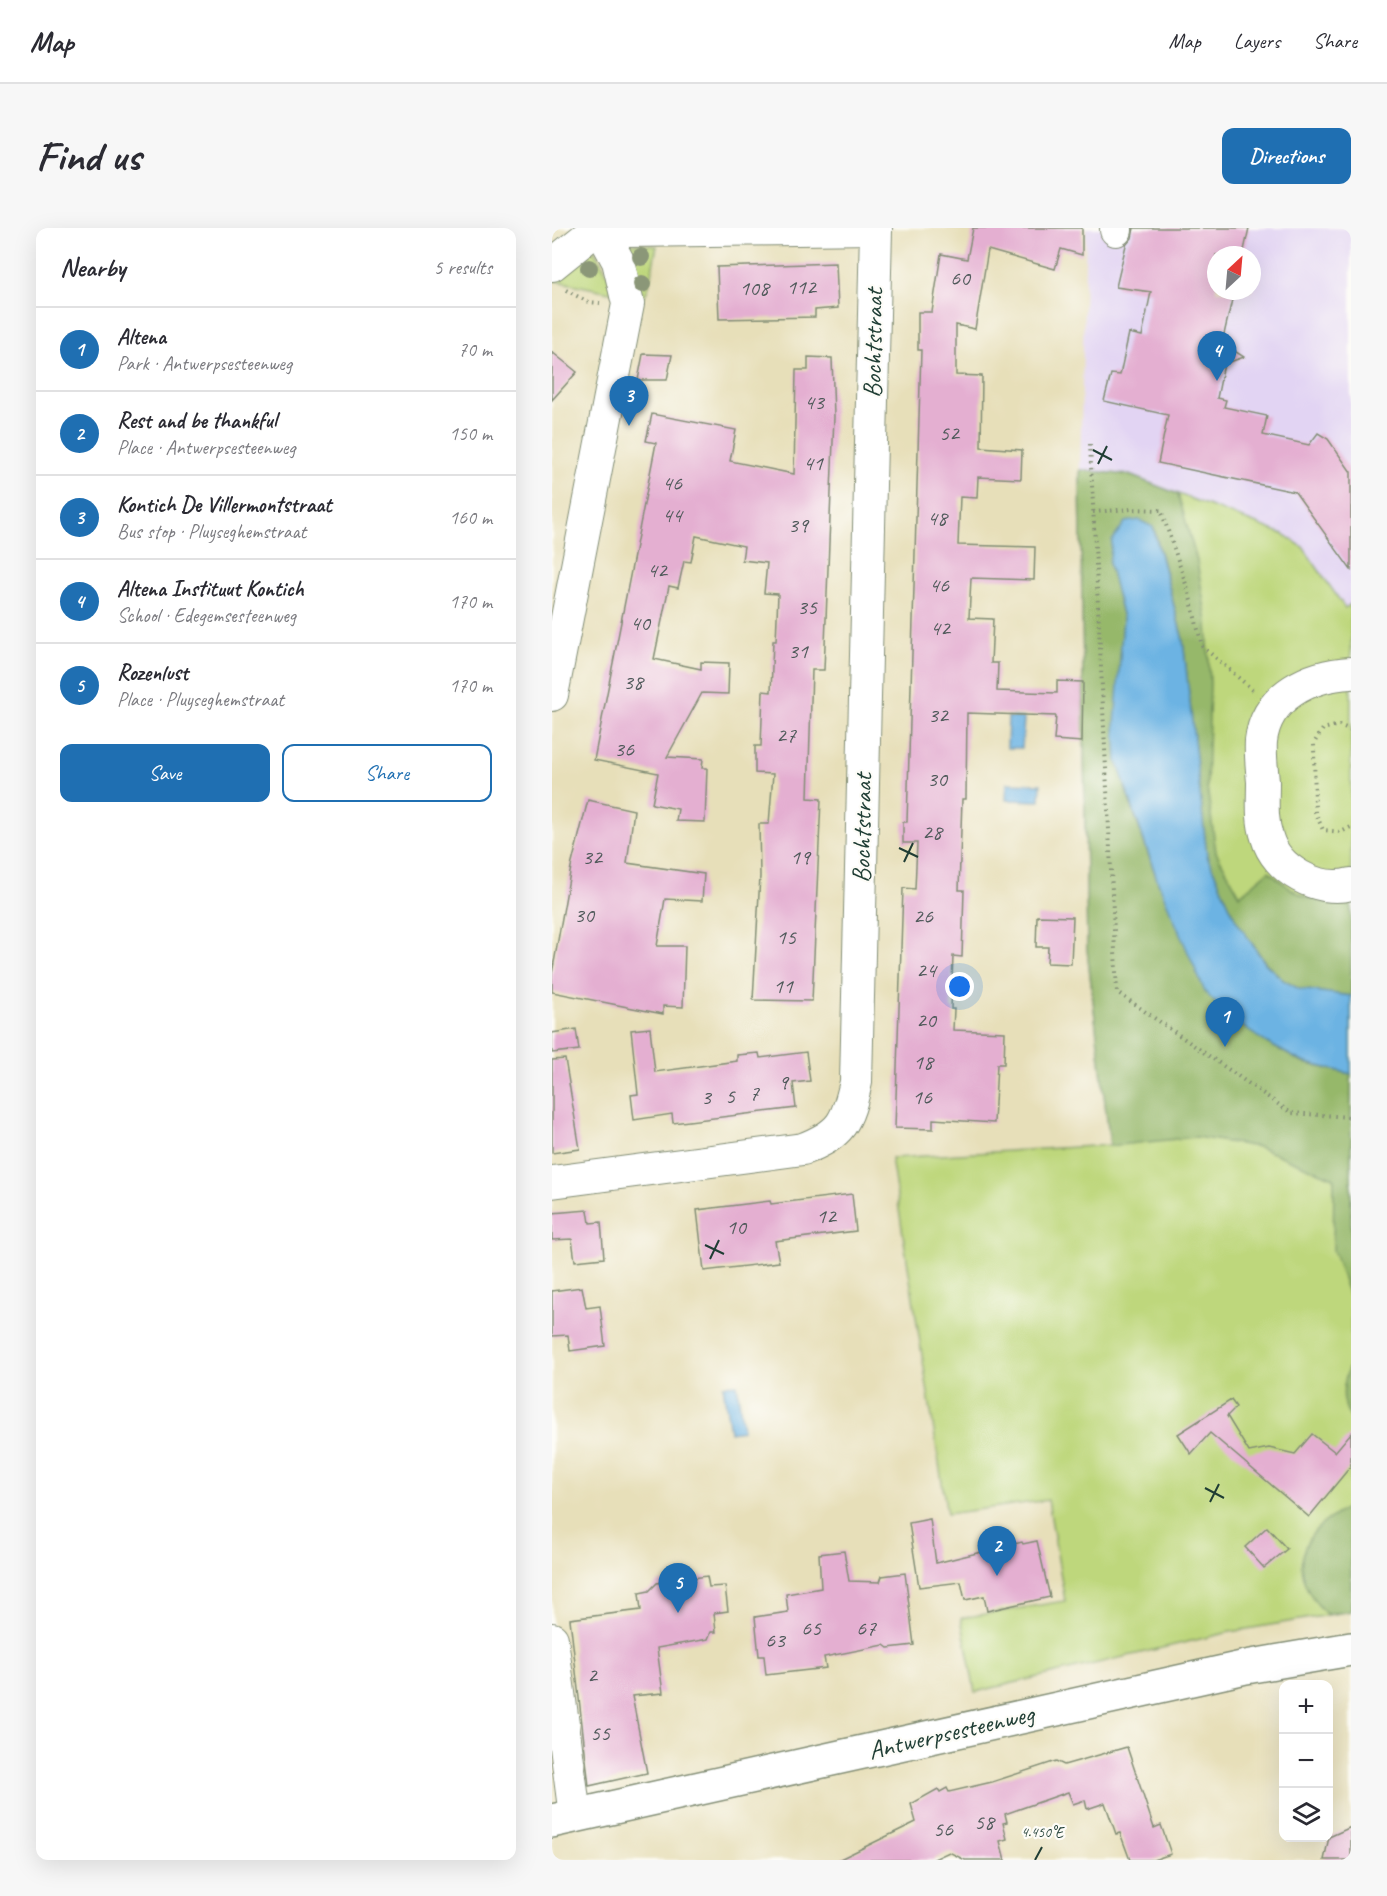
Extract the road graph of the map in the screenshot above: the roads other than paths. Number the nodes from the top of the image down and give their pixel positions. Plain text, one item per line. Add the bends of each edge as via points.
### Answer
1 (601, 228) edge
2 (876, 229) edge
3 (557, 276) edge
4 (1351, 673) edge
5 (552, 695) edge
6 (1351, 884) edge
7 (552, 1182) edge
8 (552, 1639) edge
9 (1351, 1649) edge
10 (563, 1818) edge

1 - 2 street
1 - 3 street
1 - 5 street via 618,261 628,304
2 - 7 street, Bochtstraat via 856,1082 849,1113 839,1131 803,1149
4 - 6 street via 1322,676 1295,686 1274,709 1261,740 1263,821 1276,855 1303,878 1332,886
8 - 10 street
9 - 10 street, Antwerpsesteenweg via 1246,1667

